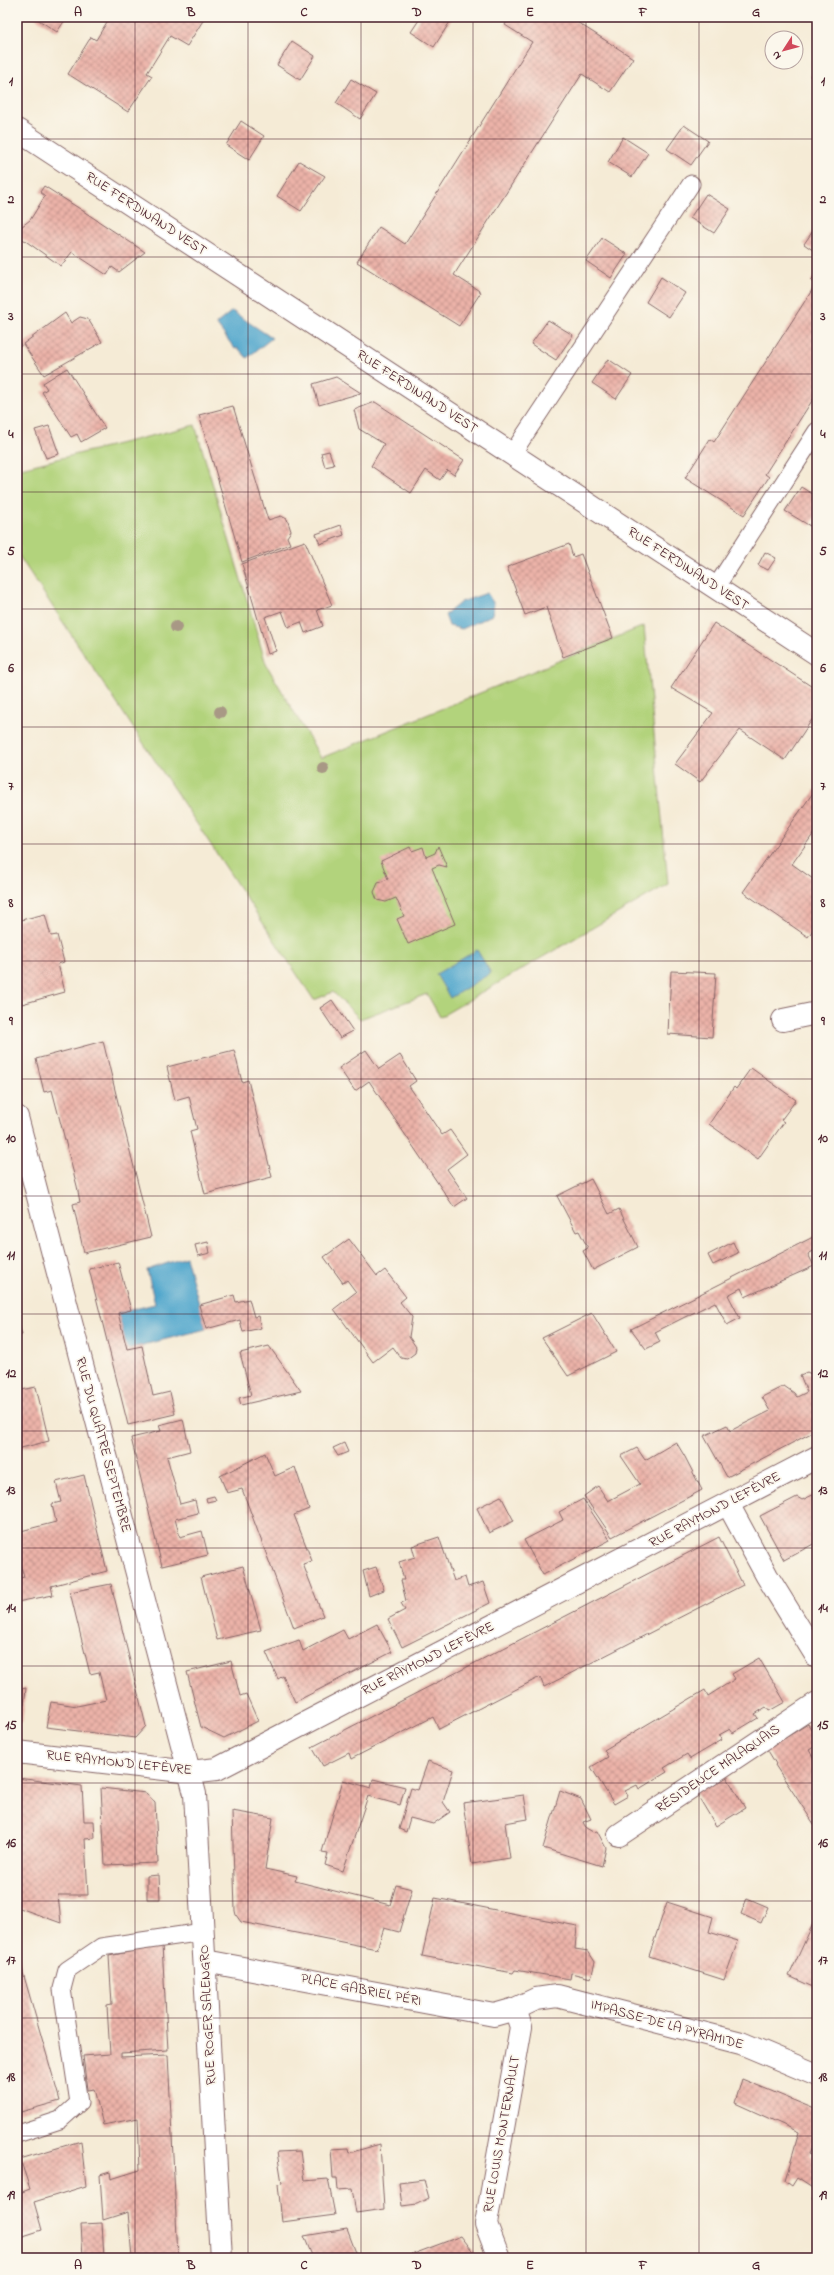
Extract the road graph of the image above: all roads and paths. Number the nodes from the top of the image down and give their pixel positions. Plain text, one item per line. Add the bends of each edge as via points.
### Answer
1 (17, 130) edge
2 (691, 184) dead end
3 (817, 431) edge
4 (512, 454) junction
5 (716, 587) junction
6 (817, 654) edge
7 (817, 1013) edge
8 (783, 1020) dead end
9 (17, 1117) edge
10 (817, 1457) edge
11 (728, 1504) junction
12 (817, 1657) edge
13 (817, 1703) edge
14 (17, 1752) edge
15 (190, 1772) junction
16 (618, 1835) dead end
17 (203, 1932) junction
18 (205, 1961) junction
19 (515, 2009) junction
20 (816, 2073) edge
21 (17, 2134) edge
22 (221, 2258) edge
23 (499, 2258) edge

1 - 4 street, RUE FERDINAND VEST
2 - 4 lane
3 - 5 lane
4 - 5 street, RUE FERDINAND VEST
5 - 6 street, RUE FERDINAND VEST
7 - 8 street
9 - 15 street, RUE DU QUATRE SEPTEMBRE
10 - 11 street, RUE RAYMOND LEFÈVRE
11 - 12 street via 767,1576
11 - 15 street, RUE RAYMOND LEFÈVRE via 217,1769
13 - 16 street, RÉSIDENCE MALAQUAIS
14 - 15 street, RUE RAYMOND LEFÈVRE
15 - 17 street, RUE ROGER SALENGRO via 196,1801
17 - 18 street, RUE ROGER SALENGRO
17 - 21 lane via 101,1948 67,1970 62,1989 79,2103 60,2120
18 - 19 street, PLACE GABRIEL PÉRI via 494,2015
18 - 22 street, RUE ROGER SALENGRO
19 - 20 street, IMPASSE DE LA PYRAMIDE via 536,1999 558,1996 735,2042
19 - 23 street, RUE LOUIS MONTERNAULT via 521,2027 486,2224

